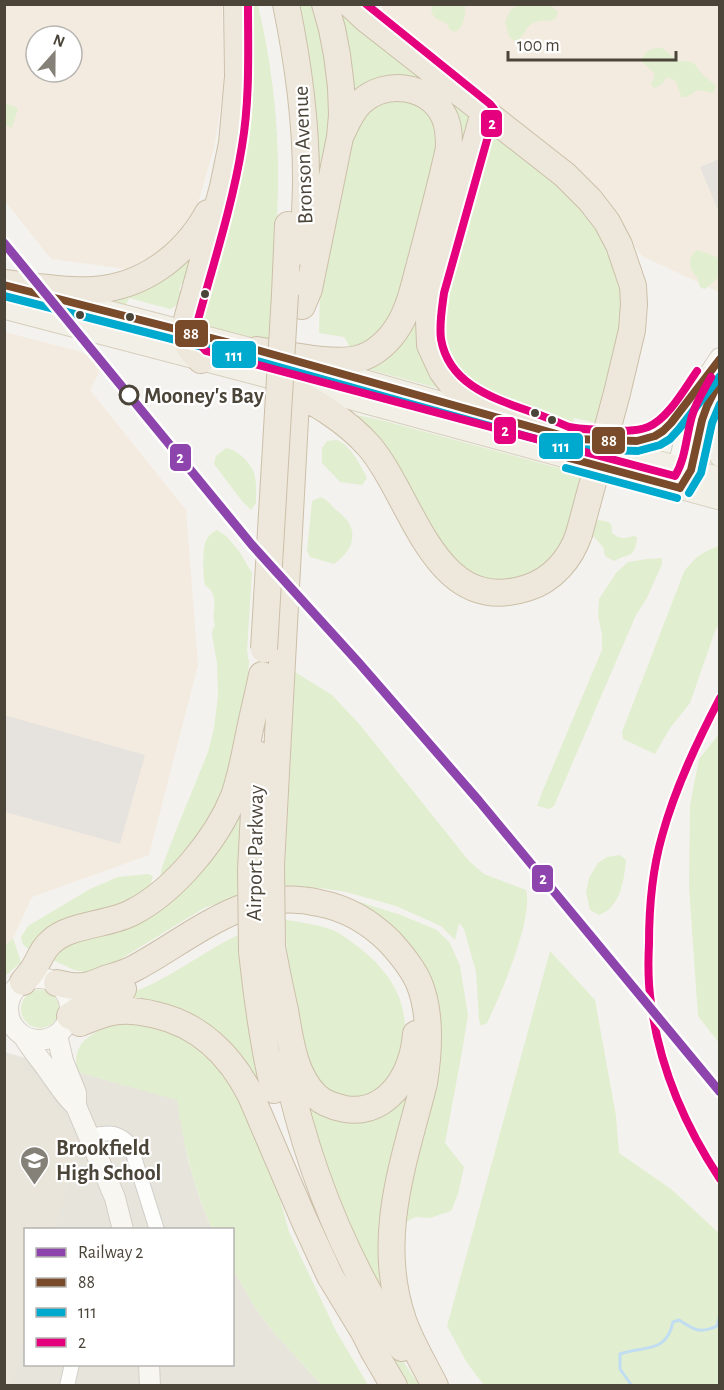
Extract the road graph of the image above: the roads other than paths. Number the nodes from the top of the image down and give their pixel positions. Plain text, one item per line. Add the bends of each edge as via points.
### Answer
1 (237, 4) edge
2 (269, 4) edge
3 (286, 4) edge
4 (325, 4) edge
5 (350, 4) edge
6 (484, 112) junction
7 (340, 137) junction
8 (223, 187) junction
9 (4, 284) edge
10 (293, 300) junction
11 (4, 308) edge
12 (184, 331) junction
13 (257, 350) junction
14 (720, 358) edge
15 (201, 360) junction
16 (275, 380) junction
17 (713, 383) edge
18 (574, 439) junction
19 (720, 456) edge
20 (683, 475) junction
21 (720, 478) edge
22 (720, 499) edge
23 (273, 652) junction
24 (262, 675) junction
25 (261, 868) junction
26 (262, 949) junction
27 (57, 982) junction
28 (14, 988) edge
29 (63, 1027) junction
30 (15, 1032) edge
31 (76, 1106) junction
32 (89, 1136) junction
33 (122, 1228) edge
34 (156, 1228) edge
35 (367, 1337) junction
36 (72, 1366) edge
37 (149, 1366) edge
38 (67, 1386) edge
39 (150, 1386) edge
40 (394, 1386) edge
41 (428, 1386) edge
42 (435, 1386) edge

1 - 8 highway via 237,95
2 - 10 highway, Bronson Avenue via 288,122
3 - 10 highway, Bronson Avenue via 300,83 306,154
4 - 7 highway via 339,70
5 - 6 highway
6 - 16 highway, bridge via 573,182 600,212 615,235 633,286 630,340 617,393 579,534 561,566 543,581 508,593 471,587 452,575 435,557 388,473 368,446 336,416
6 - 18 highway via 434,291 430,345 442,371 464,394
7 - 10 highway via 309,289
7 - 13 highway via 359,103 392,88 429,97 445,117 449,148 403,319 379,348 356,359 324,360
8 - 9 highway via 188,242 162,266 138,279 92,291
8 - 12 highway
9 - 12 main road
10 - 23 highway, Airport Parkway, bridge
11 - 15 main road
12 - 13 main road
12 - 15 highway via 188,348
13 - 18 main road
14 - 17 street
15 - 16 main road
16 - 20 main road
17 - 18 main road via 655,436 637,441
17 - 19 main road via 710,431
17 - 20 street via 697,396 691,412
18 - 20 main road
20 - 21 main road
20 - 22 main road
23 - 24 highway, Airport Parkway
23 - 25 highway, Airport Parkway via 274,795
24 - 25 highway, Airport Parkway
24 - 28 highway via 233,796 197,856 160,893 135,911 53,940 31,972
25 - 26 highway, Airport Parkway, bridge
26 - 29 highway via 298,1068 308,1087 317,1098 351,1110 380,1102 397,1087 413,1055 416,1035 412,1005 396,972 374,945 322,917 285,913 240,923 140,981 96,999
26 - 35 highway, Airport Parkway via 256,993 268,1064 290,1150 309,1208
26 - 41 highway, Airport Parkway via 301,1130 323,1192 367,1289
27 - 28 street via 31,978
27 - 29 street via 70,1003
27 - 42 highway via 81,986 119,975 239,909 285,899 311,901 347,912 371,925 398,950 423,994 428,1046 424,1083 393,1210 392,1268 409,1336
28 - 30 street via 8,1010
29 - 30 street via 44,1040
29 - 31 street via 63,1061 76,1093
29 - 35 highway via 122,1010 161,1016 189,1027 230,1061 245,1083 325,1265
30 - 31 street
31 - 32 street
32 - 33 street via 115,1198
32 - 34 street via 110,1133 120,1135 130,1144
35 - 40 highway, Airport Parkway
36 - 38 street
37 - 39 street

